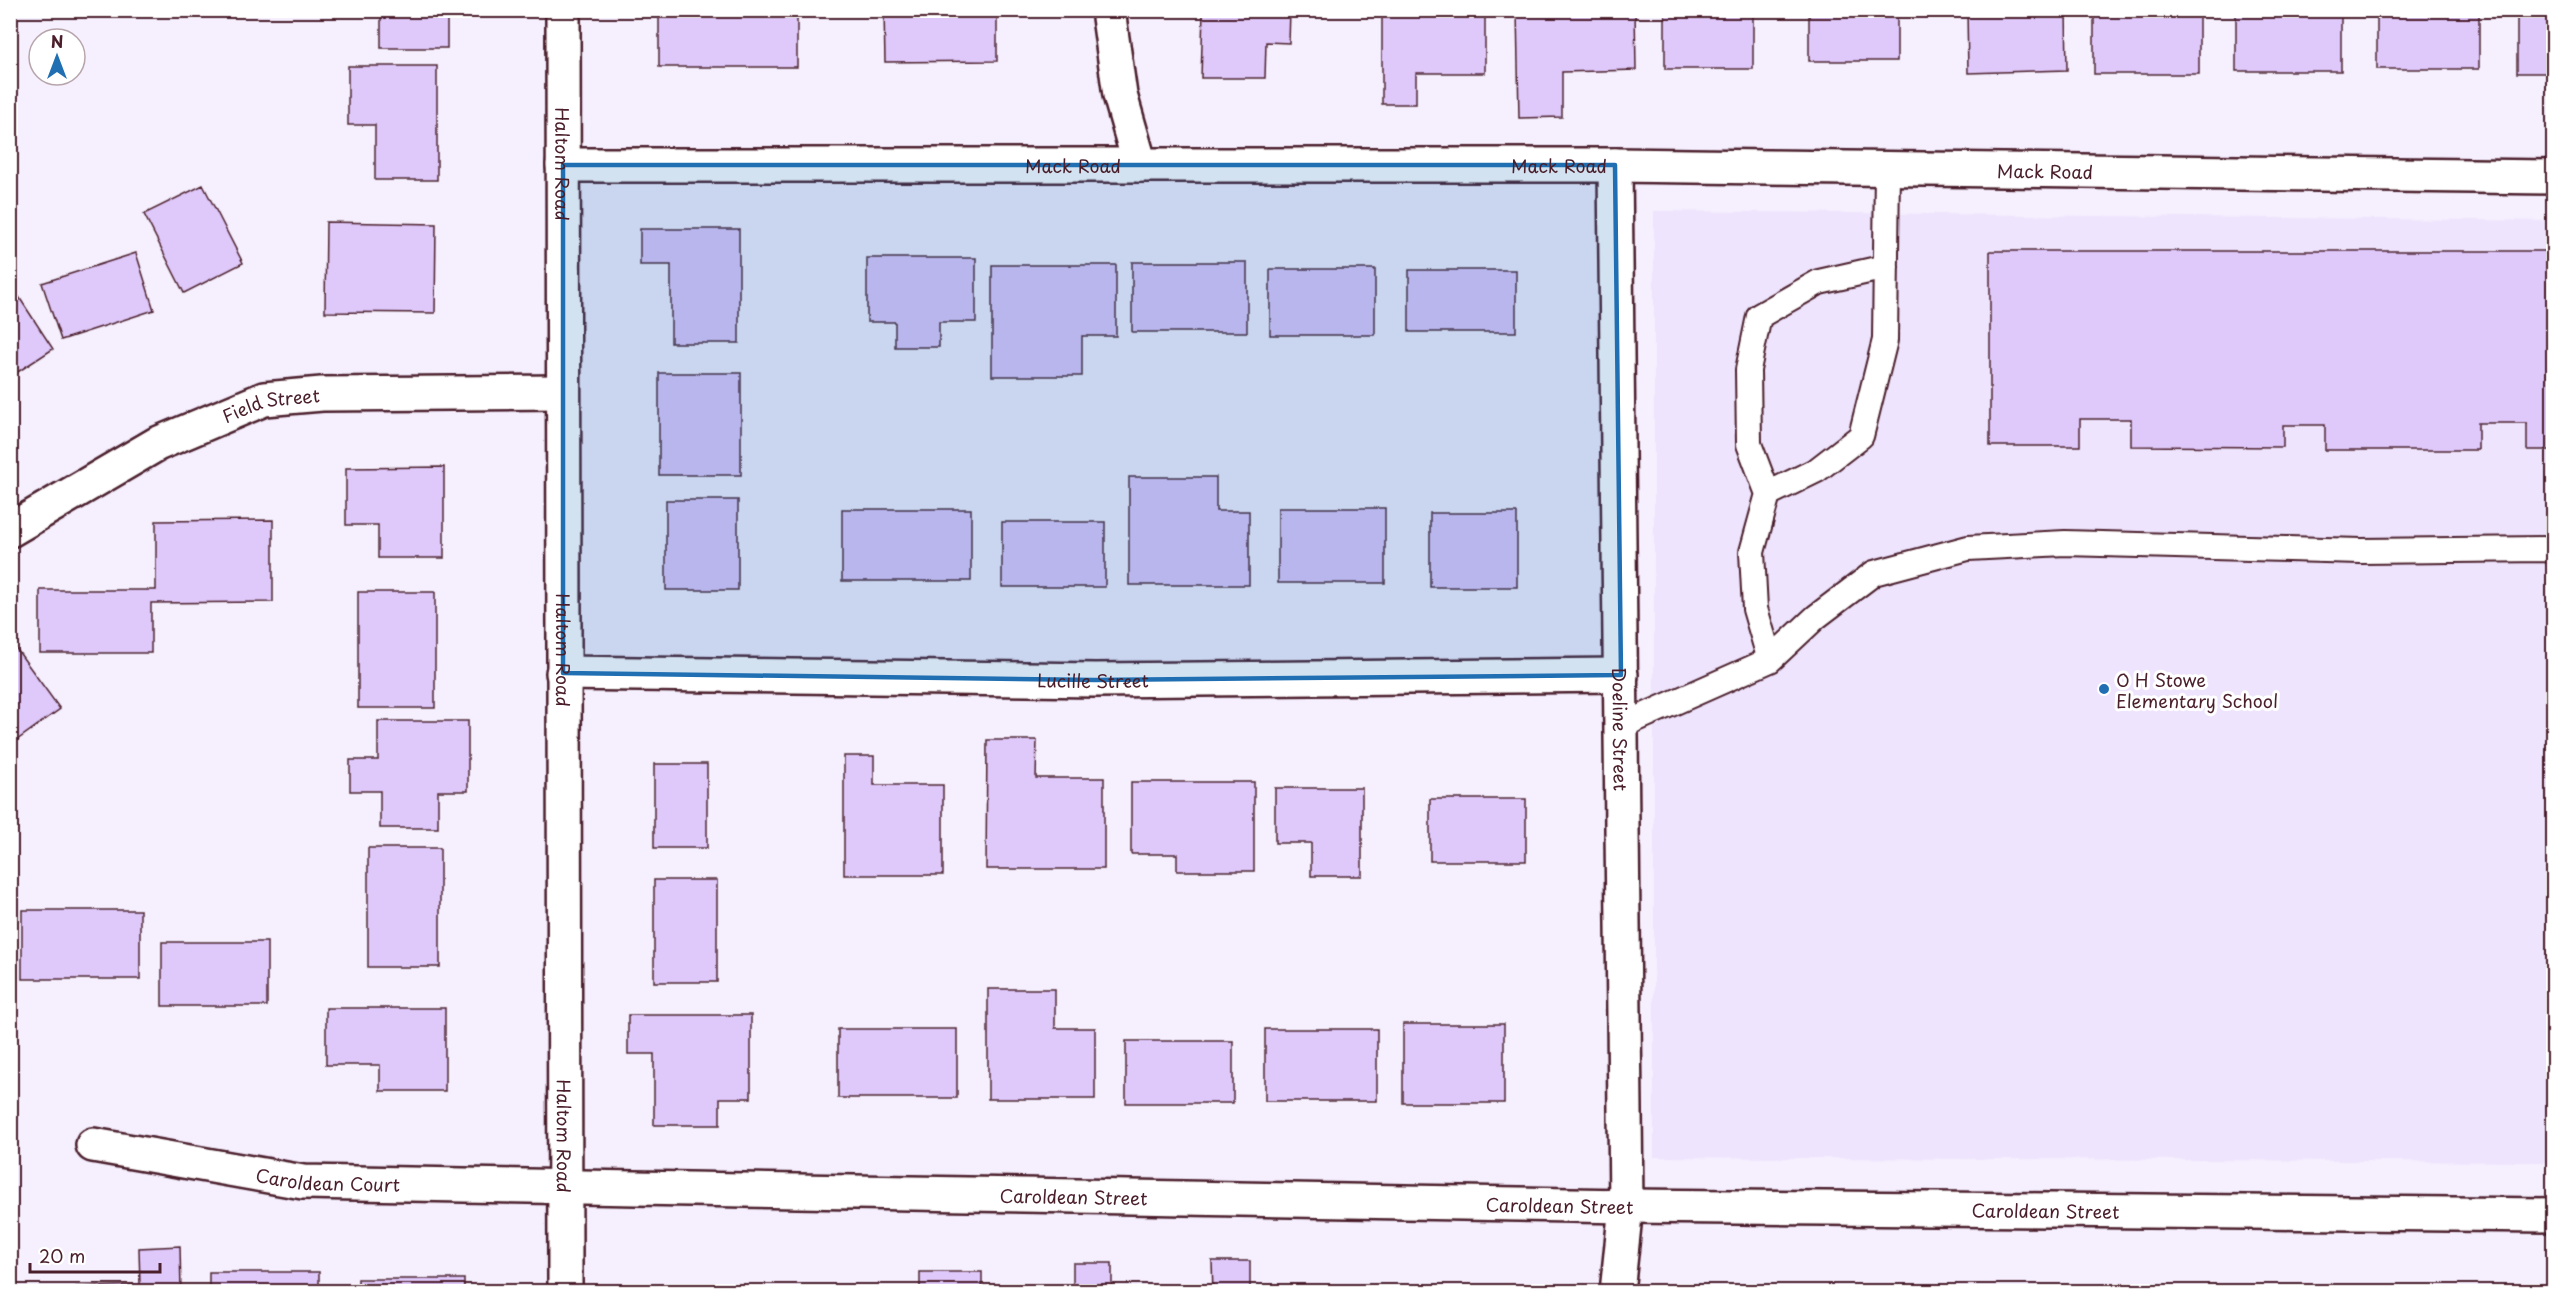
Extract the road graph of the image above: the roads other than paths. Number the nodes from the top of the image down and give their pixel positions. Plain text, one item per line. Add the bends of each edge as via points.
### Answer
1 (563, 10) edge
2 (1108, 10) edge
3 (563, 165) junction
4 (1140, 165) junction
5 (1615, 165) junction
6 (1887, 169) junction
7 (2553, 177) edge
8 (1886, 267) junction
9 (563, 392) junction
10 (1768, 494) junction
11 (10, 530) edge
12 (2553, 551) edge
13 (1770, 660) junction
14 (563, 674) junction
15 (1621, 675) junction
16 (1622, 726) junction
17 (93, 1145) dead end
18 (566, 1186) junction
19 (1626, 1206) junction
20 (2553, 1215) edge
21 (565, 1292) edge
22 (1617, 1292) edge

1 - 3 street, Haltom Road
2 - 4 street via 1120,95
3 - 4 street, Mack Road
3 - 9 street, Haltom Road
4 - 5 street, Mack Road
5 - 6 street, Mack Road
5 - 15 street, Doeline Street
6 - 7 street, Mack Road
6 - 8 lane
8 - 10 lane via 1885,340 1862,436 1817,470
8 - 10 lane via 1819,282 1760,315 1748,370 1749,444
9 - 11 street, Field Street via 322,394 264,399 157,444
9 - 14 street, Haltom Road
10 - 13 lane via 1752,552 1755,609
12 - 13 lane via 2361,551 2065,543 1968,548 1874,573 1816,617
13 - 16 lane
14 - 15 street, Lucille Street via 1095,680
14 - 18 street, Haltom Road
15 - 16 street, Doeline Street
16 - 19 street, Doeline Street
17 - 18 street, Caroldean Court via 303,1182
18 - 19 street, Caroldean Street
18 - 21 street, Haltom Road
19 - 20 street, Caroldean Street
19 - 22 street, Doeline Street

